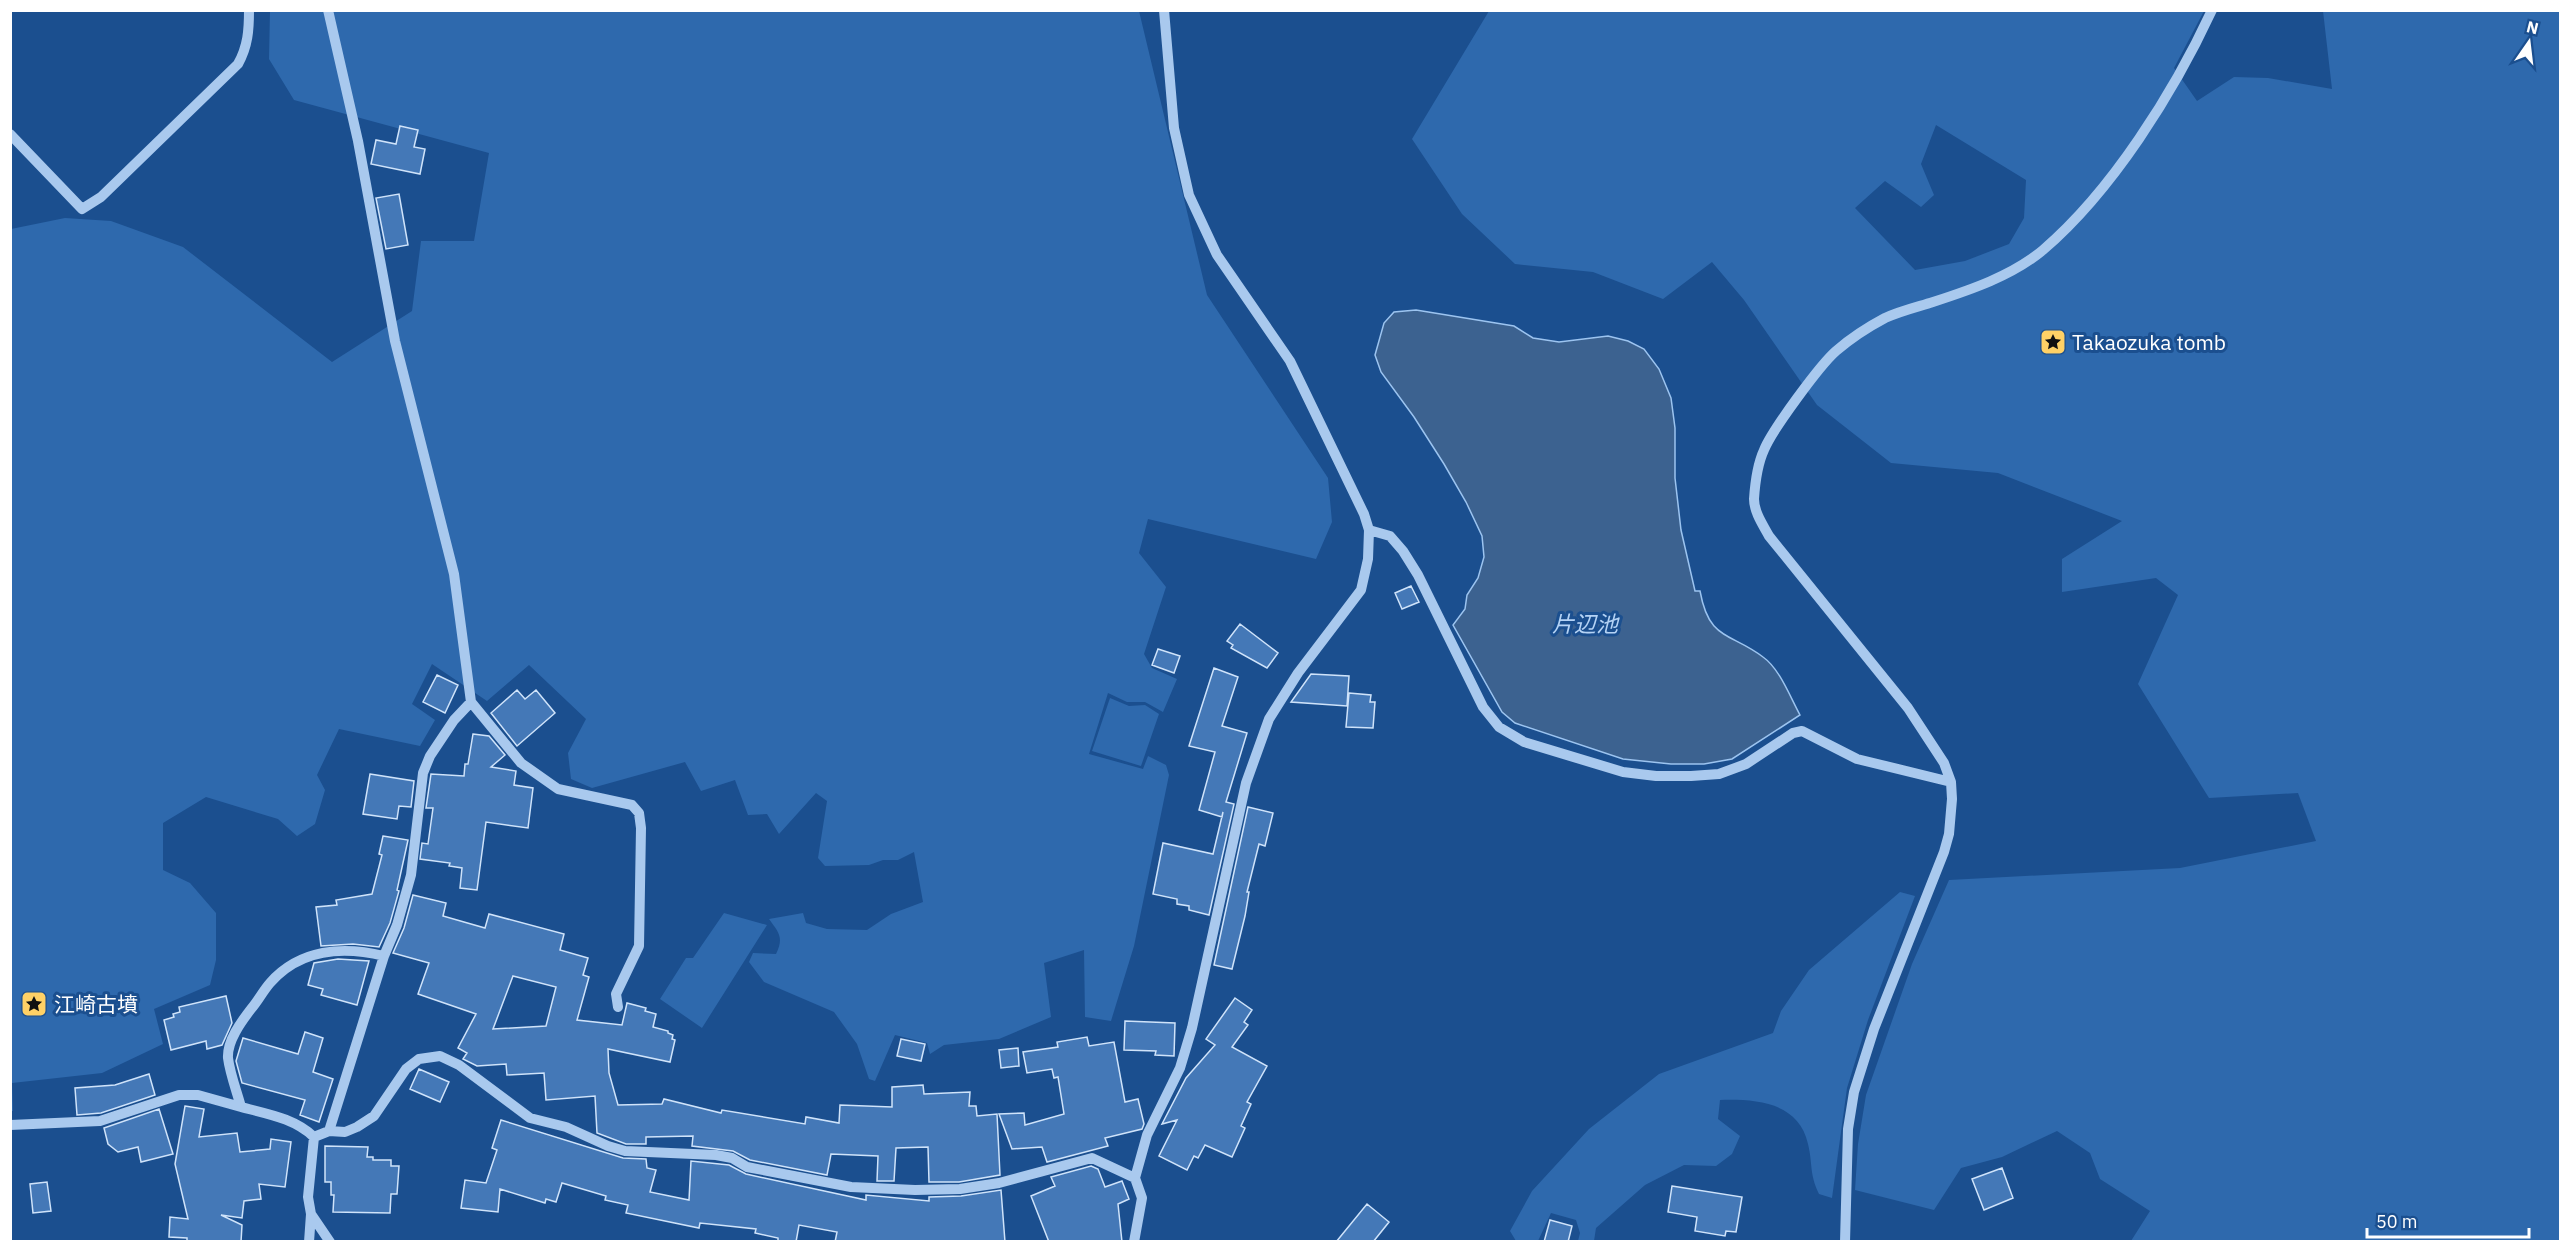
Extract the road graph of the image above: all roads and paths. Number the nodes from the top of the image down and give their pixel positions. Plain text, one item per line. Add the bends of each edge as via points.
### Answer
1 (249, 10) edge
2 (328, 10) edge
3 (1164, 10) edge
4 (2212, 10) edge
5 (10, 134) edge
6 (1369, 530) junction
7 (471, 702) junction
8 (1951, 782) junction
9 (384, 956) junction
10 (618, 1007) dead end
11 (242, 1107) junction
12 (10, 1125) edge
13 (329, 1131) junction
14 (314, 1137) junction
15 (1135, 1178) junction
16 (311, 1214) junction
17 (309, 1242) edge
18 (330, 1242) edge
19 (1134, 1242) edge
20 (1845, 1242) edge

1 - 5 street via 245,51 238,64 101,196 82,209
2 - 7 street via 358,141 395,341 454,574
3 - 6 street via 1174,128 1189,195 1216,255 1290,361
4 - 8 street via 2192,54 2161,105 2080,214 2041,251 2010,271 1971,290 1888,317 1862,331 1834,352 1764,449 1754,500 1769,536 1908,708 1944,762
6 - 8 street via 1390,536 1403,551 1483,707 1499,727 1524,742 1623,772 1691,776 1719,774 1746,764 1793,733 1802,732 1857,759
6 - 15 street via 1361,590 1298,673 1269,719 1246,783 1192,1028 1180,1068 1147,1135
7 - 9 street via 454,720 423,773 411,875
7 - 10 street via 521,763 558,789 632,805 639,813 639,946 616,994
8 - 20 street via 1949,834 1944,852 1874,1029 1854,1092 1848,1129
9 - 11 street via 360,950 335,950 291,964 270,983 241,1021 228,1057
9 - 13 street
11 - 12 street via 198,1095 179,1095 100,1121
11 - 14 street via 292,1121
13 - 14 street
13 - 15 street via 345,1132 374,1116 406,1069 419,1059 440,1056 459,1065 530,1118 566,1127 625,1151 732,1158 747,1167 851,1187 960,1189 999,1183 1092,1158
14 - 16 street via 308,1197
15 - 19 street via 1142,1198
16 - 17 street
16 - 18 street

